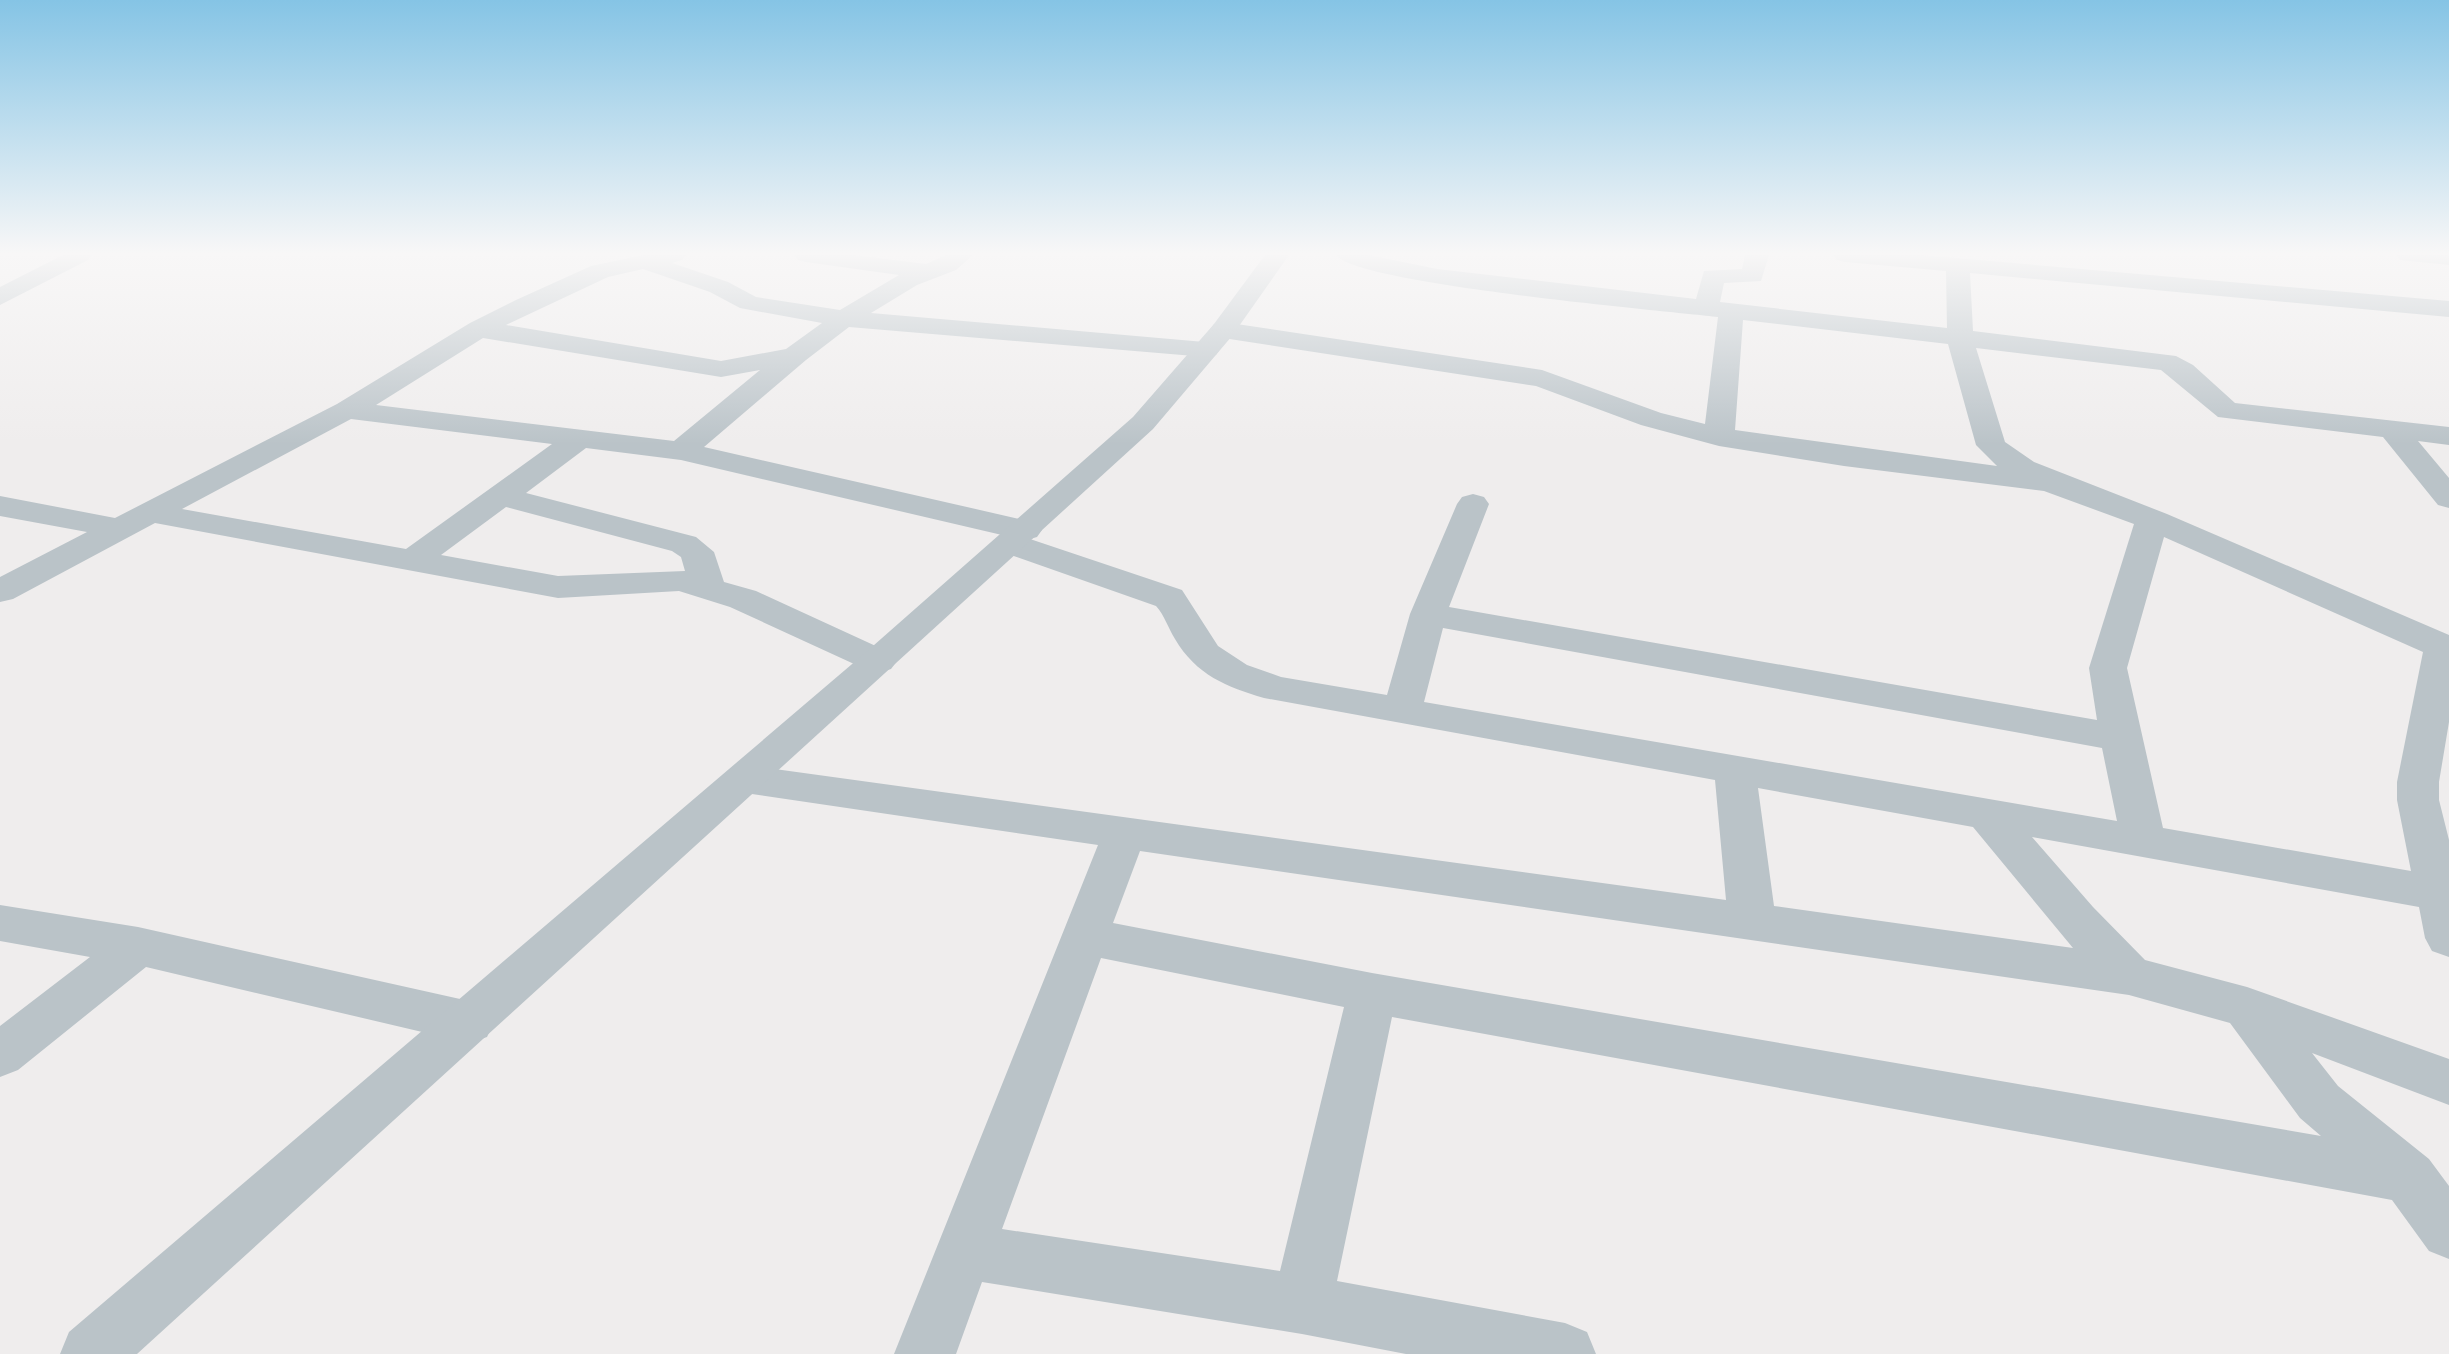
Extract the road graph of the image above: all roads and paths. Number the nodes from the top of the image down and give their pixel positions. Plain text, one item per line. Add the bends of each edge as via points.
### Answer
1 (502, 318) edge
2 (839, 318) edge
3 (1230, 318) edge
4 (1718, 318) edge
5 (1778, 318) edge
6 (1959, 318) edge
7 (844, 319) junction
8 (479, 329) junction
9 (1214, 339) junction
10 (1960, 340) junction
11 (796, 354) junction
12 (347, 410) junction
13 (2394, 432) junction
14 (2449, 436) edge
15 (1719, 437) junction
16 (579, 439) junction
17 (681, 451) junction
18 (2059, 484) junction
19 (499, 496) junction
20 (2449, 498) edge
21 (1473, 504) dead end
22 (0, 506) edge
23 (2152, 520) junction
24 (137, 521) junction
25 (1017, 537) junction
26 (410, 562) junction
27 (707, 585) junction
28 (0, 591) edge
29 (1428, 614) junction
30 (2446, 648) edge
31 (878, 661) junction
32 (1402, 712) junction
33 (2120, 738) junction
34 (1735, 771) junction
35 (745, 779) junction
36 (1989, 816) junction
37 (1125, 831) junction
38 (2144, 842) junction
39 (2439, 893) junction
40 (1752, 921) junction
41 (0, 923) edge
42 (1085, 936) junction
43 (2449, 938) edge
44 (138, 946) junction
45 (2129, 975) junction
46 (1372, 993) junction
47 (2248, 1007) junction
48 (469, 1023) junction
49 (0, 1055) edge
50 (2449, 1082) edge
51 (2409, 1177) junction
52 (2449, 1232) edge
53 (964, 1251) junction
54 (1302, 1304) junction
55 (1449, 1344) edge
56 (91, 1354) edge
57 (925, 1354) edge
58 (1565, 1354) edge

1 - 8 street
2 - 7 street
3 - 9 street
4 - 15 street
5 - 10 street
6 - 10 street
7 - 9 street
7 - 11 street
8 - 11 street via 721,369
8 - 12 street
9 - 15 street via 1542,378 1663,423
9 - 25 street via 1143,422
10 - 13 street via 2166,362 2176,365 2213,405 2228,411
10 - 18 street via 1991,445 2019,466
11 - 17 street
12 - 16 street
12 - 24 street
13 - 14 street
13 - 20 street
15 - 18 street
16 - 17 street
16 - 19 street
17 - 25 street
18 - 23 street
19 - 26 street
19 - 27 street via 684,544 698,552
21 - 29 street
22 - 24 street
23 - 30 street
23 - 33 street via 2108,668
24 - 26 street
24 - 28 street
25 - 31 street
25 - 32 street via 1169,598 1197,645 1218,667 1249,681
26 - 27 street via 558,587 672,579
27 - 31 street
29 - 32 street
29 - 33 street
30 - 39 street via 2418,782
31 - 35 street
32 - 34 street
33 - 38 street
34 - 36 street
34 - 40 street
35 - 37 street
35 - 48 street
36 - 38 street
36 - 45 street
37 - 40 street
37 - 42 street
38 - 39 street
39 - 43 street
40 - 45 street
41 - 44 street
42 - 46 street
42 - 53 street
44 - 48 street
44 - 49 street
45 - 47 street
46 - 51 street
46 - 54 street
47 - 50 street
47 - 51 street via 2319,1102
48 - 56 street
51 - 52 street
53 - 54 street
53 - 57 street
54 - 55 street
55 - 58 street

